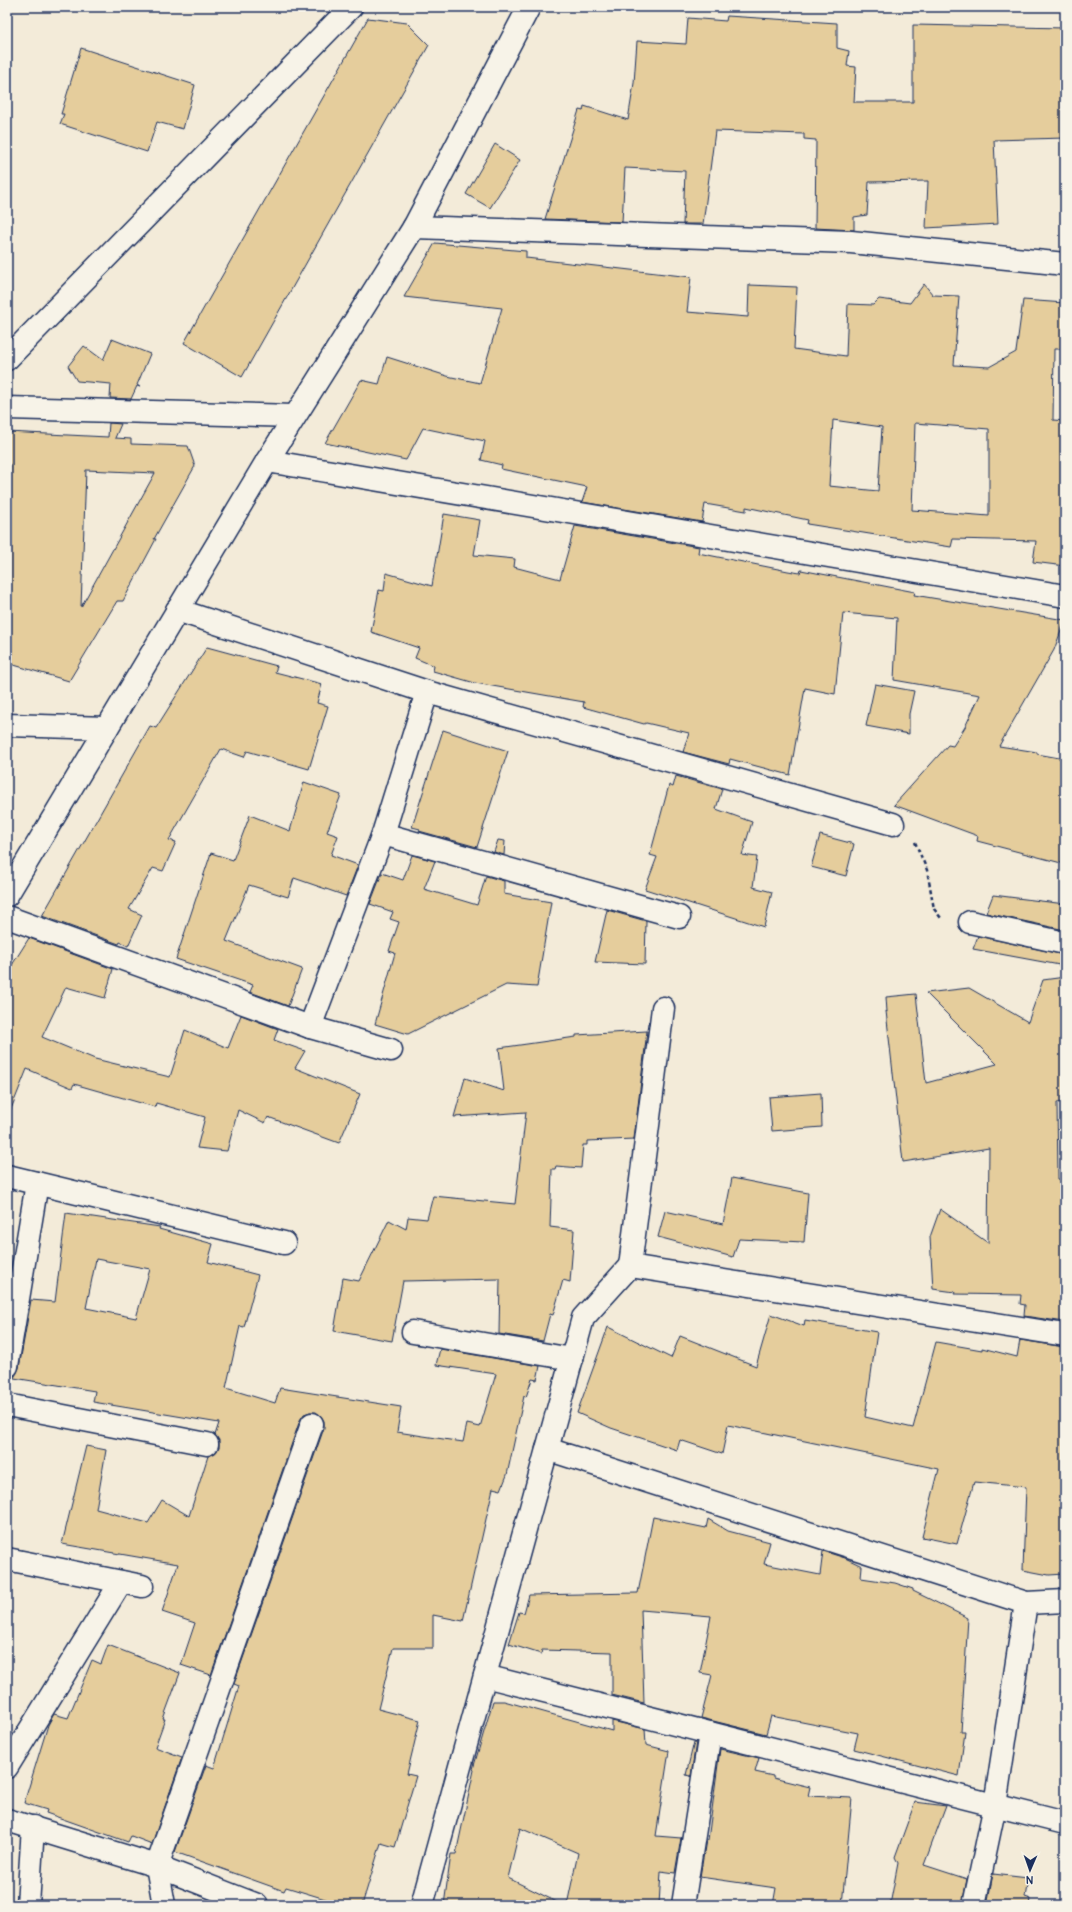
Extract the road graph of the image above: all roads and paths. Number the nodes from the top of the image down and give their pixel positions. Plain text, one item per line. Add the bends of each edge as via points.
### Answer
1 (351, 7) edge
2 (528, 7) edge
3 (414, 226) junction
4 (1065, 264) edge
5 (7, 359) edge
6 (7, 408) edge
7 (294, 416) junction
8 (267, 461) junction
9 (1065, 596) edge
10 (178, 610) junction
11 (427, 692) junction
12 (7, 725) edge
13 (107, 728) junction
14 (893, 824) joint
15 (383, 834) junction
16 (7, 895) edge
17 (7, 917) edge
18 (679, 917) dead end
19 (970, 922) joint
20 (1065, 943) edge
21 (663, 1008) dead end
22 (310, 1027) junction
23 (391, 1050) dead end
24 (7, 1176) edge
25 (37, 1183) junction
26 (284, 1243) dead end
27 (630, 1266) junction
28 (413, 1332) dead end
29 (1065, 1335) edge
30 (572, 1359) junction
31 (7, 1366) edge
32 (7, 1405) edge
33 (312, 1424) dead end
34 (207, 1444) dead end
35 (547, 1449) junction
36 (7, 1559) edge
37 (121, 1582) junction
38 (142, 1586) dead end
39 (1065, 1602) edge
40 (1026, 1603) junction
41 (485, 1676) junction
42 (710, 1733) junction
43 (7, 1767) edge
44 (995, 1805) junction
45 (7, 1820) edge
46 (1065, 1823) edge
47 (33, 1827) junction
48 (157, 1866) junction
49 (28, 1905) edge
50 (164, 1905) edge
51 (257, 1905) edge
52 (422, 1905) edge
53 (683, 1905) edge
54 (974, 1905) edge

1 - 5 street
2 - 3 street
3 - 4 street via 851,242
3 - 7 street
6 - 7 street
7 - 8 street
8 - 9 street
8 - 10 street
10 - 11 street
10 - 13 street
11 - 14 street
11 - 15 street
12 - 13 street
13 - 16 street
14 - 19 path via 915,842 927,870 934,909 944,920
15 - 18 street
15 - 22 street
17 - 22 street
19 - 20 street
21 - 27 street
22 - 23 street
24 - 25 street
25 - 26 street
25 - 31 street
27 - 29 street
27 - 30 street via 583,1318
28 - 30 street
30 - 35 street
32 - 34 street
33 - 48 street
35 - 40 street
35 - 41 street
36 - 37 street
37 - 38 street
37 - 43 street
39 - 40 street
40 - 44 street
41 - 42 street
41 - 52 street
42 - 44 street
42 - 53 street
44 - 46 street
44 - 54 street
45 - 47 street
47 - 48 street
47 - 49 street
48 - 50 street
48 - 51 street

